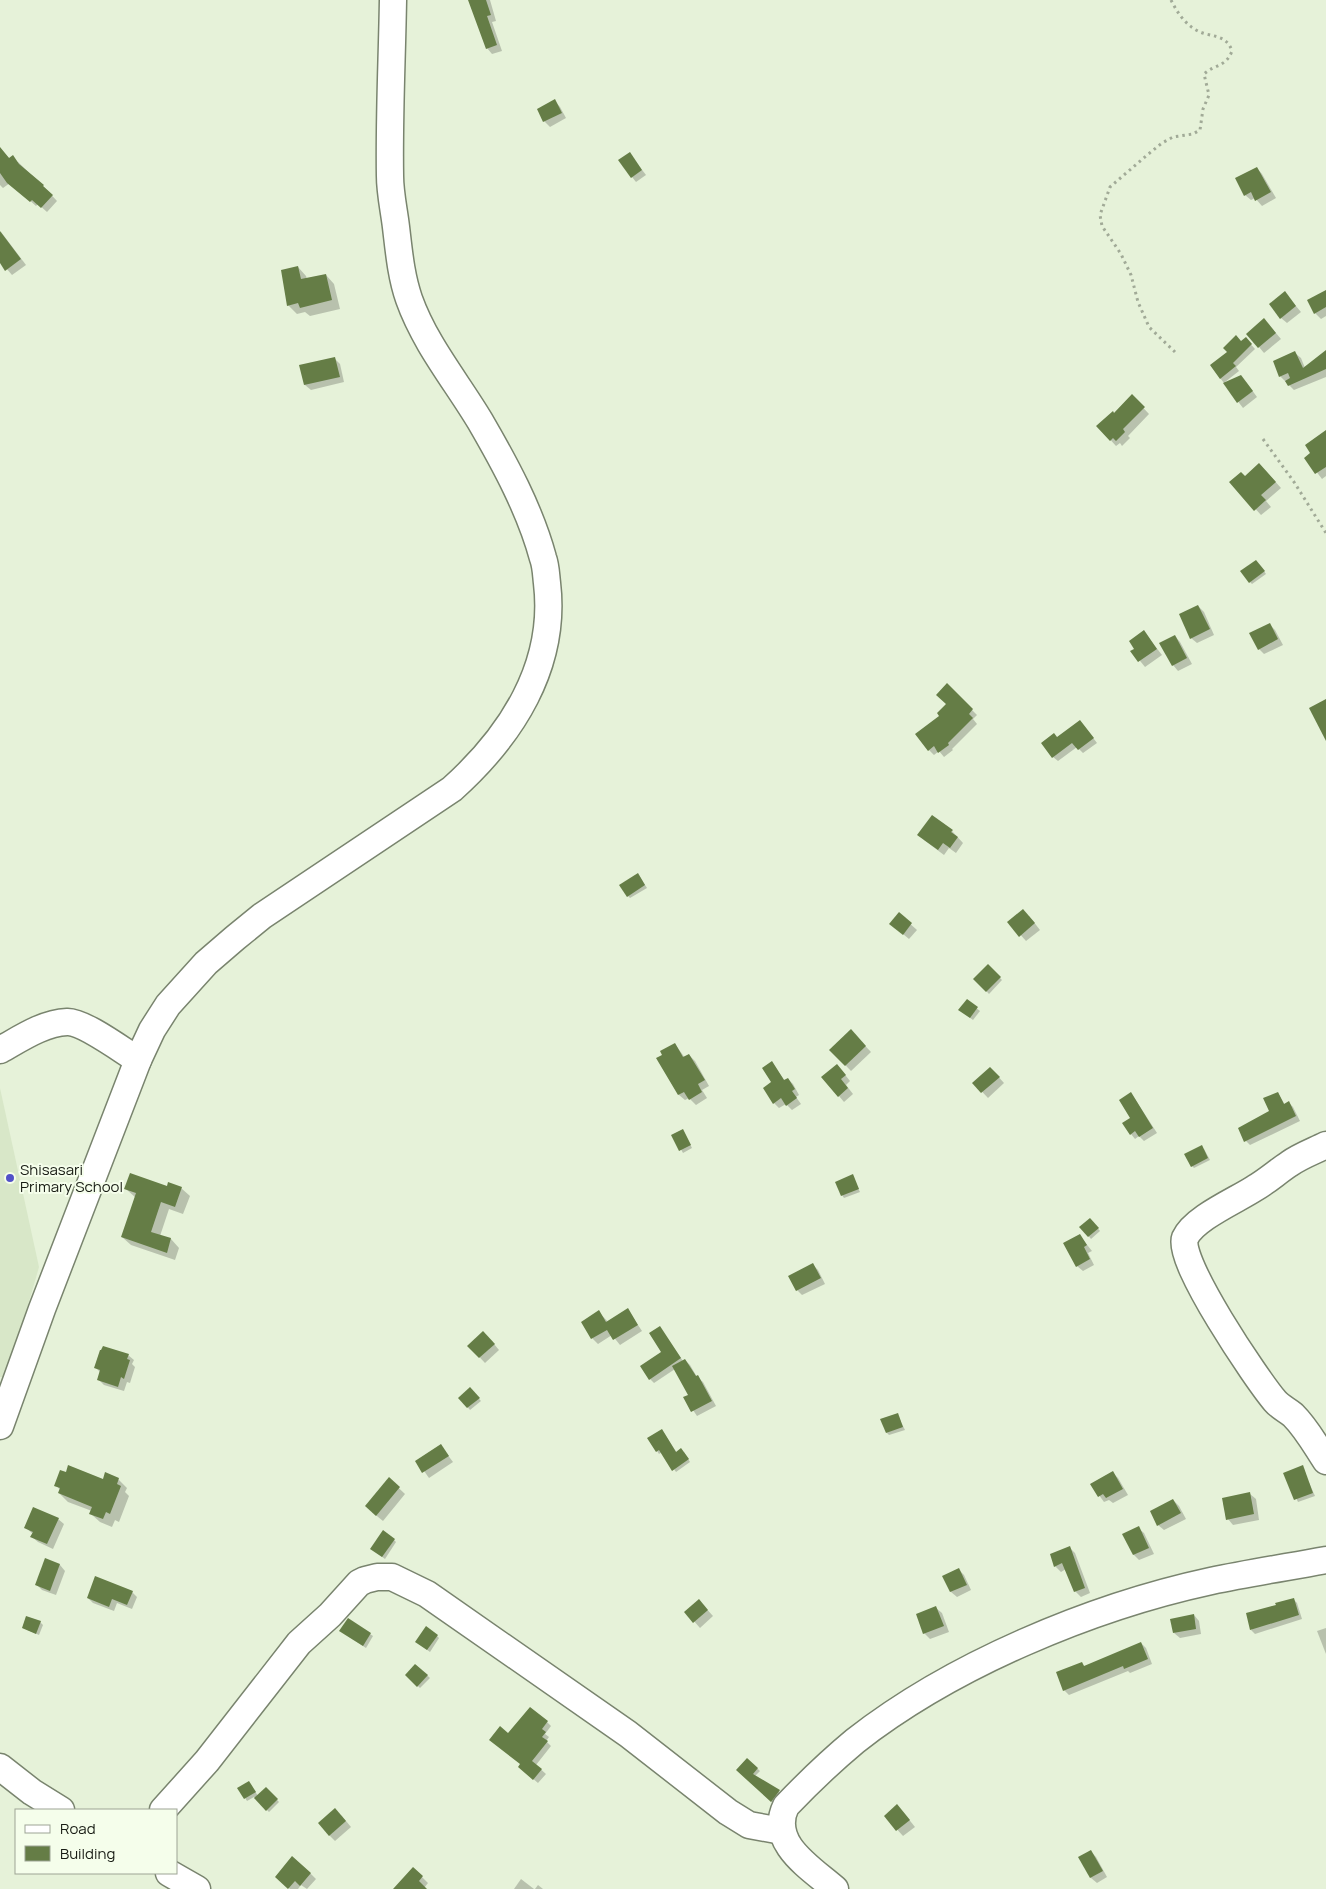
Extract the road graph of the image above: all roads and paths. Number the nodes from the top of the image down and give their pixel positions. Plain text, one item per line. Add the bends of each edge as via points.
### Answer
1 (393, 0) edge
2 (1171, 0) edge
3 (1175, 352) dead end
4 (1263, 439) dead end
5 (1326, 533) edge
6 (0, 1050) edge
7 (138, 1060) junction
8 (1326, 1145) edge
9 (0, 1426) edge
10 (1326, 1461) edge
11 (1326, 1560) edge
12 (0, 1767) edge
13 (59, 1809) edge
14 (164, 1809) edge
15 (782, 1831) junction
16 (172, 1874) edge
17 (197, 1889) edge
18 (835, 1889) edge

1 - 7 street via 390,178 401,267 421,324 480,421 518,494 544,559 549,613 537,672 508,727 472,770 444,794 262,916 220,950 168,1005
2 - 3 path via 1178,16 1196,30 1221,37 1232,51 1229,59 1204,74 1209,94 1200,130 1162,143 1110,186 1100,215 1102,226 1131,275 1149,327
4 - 5 path
6 - 7 street via 48,1026 68,1022 103,1038
7 - 9 street
8 - 10 street via 1290,1163 1257,1187 1212,1212 1185,1237 1183,1248 1200,1288 1255,1374 1276,1402 1307,1432
11 - 15 street via 1211,1581 1126,1604 1073,1622 955,1677 855,1742 786,1806 782,1814
12 - 13 street
14 - 15 street via 207,1761 298,1643 359,1583 392,1577 466,1620 628,1734 728,1812 749,1825
15 - 18 street via 789,1847 799,1858
16 - 17 street

